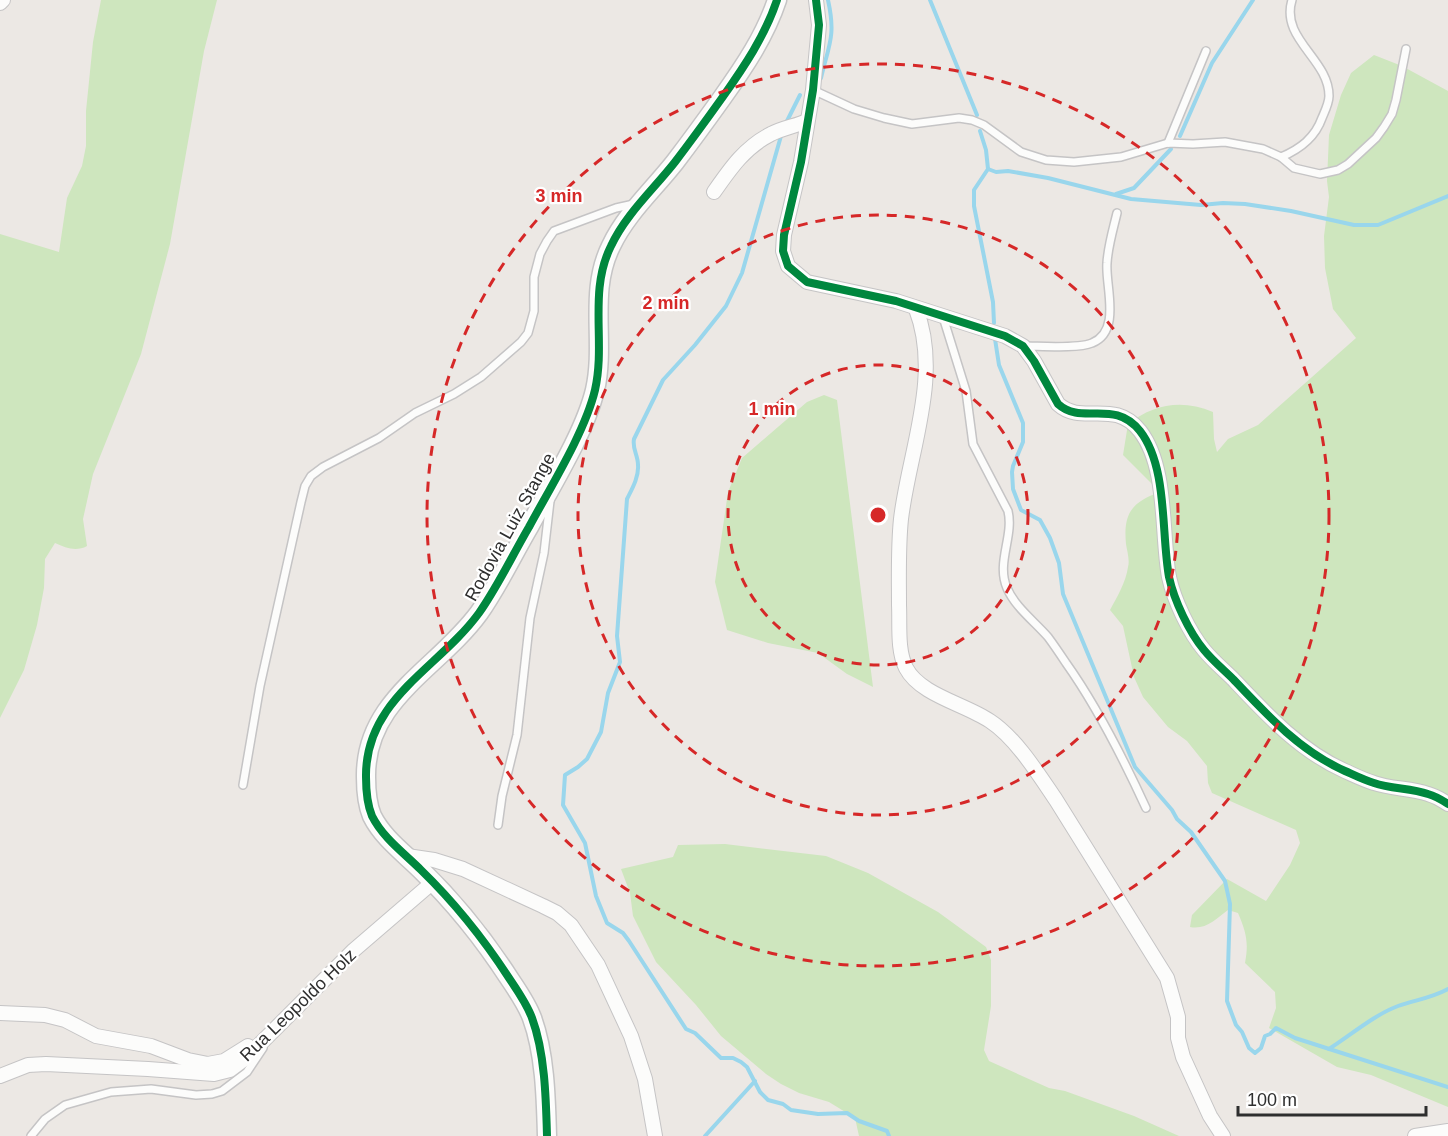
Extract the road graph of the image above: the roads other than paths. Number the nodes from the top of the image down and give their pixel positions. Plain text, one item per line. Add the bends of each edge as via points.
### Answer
1 (777, 0) edge
2 (816, 0) edge
3 (1292, 0) edge
4 (1406, 49) dead end
5 (1206, 51) dead end
6 (813, 90) junction
7 (807, 121) junction
8 (1168, 142) junction
9 (1281, 158) junction
10 (714, 192) dead end
11 (640, 203) junction
12 (1117, 213) dead end
13 (916, 309) junction
14 (944, 317) junction
15 (1023, 346) junction
16 (551, 486) junction
17 (243, 785) dead end
18 (1448, 804) edge
19 (1146, 808) dead end
20 (498, 825) dead end
21 (407, 856) junction
22 (433, 882) junction
23 (0, 1013) edge
24 (279, 1024) junction
25 (0, 1076) edge
26 (1448, 1131) edge
27 (31, 1136) edge
28 (547, 1136) edge
29 (655, 1136) edge
30 (1223, 1136) edge
31 (1415, 1136) edge

1 - 11 street, Rodovia Luiz Stange via 760,40 738,75
2 - 6 street via 819,25
3 - 9 lane via 1293,28 1323,75 1329,98 1318,128 1308,141
4 - 9 lane via 1392,114 1376,138 1356,157 1338,170 1320,174 1294,168
5 - 8 lane
6 - 7 street
6 - 8 lane via 854,109 912,124 972,120 1022,152 1046,160 1111,159
7 - 10 street via 755,144
7 - 13 street via 784,235 783,251 789,266 807,282
8 - 9 lane via 1237,144 1263,149
11 - 16 street, Rodovia Luiz Stange via 610,246 601,271 596,388
11 - 17 lane via 554,231 540,254 534,277 534,311 528,333 500,362 454,394 311,476 300,502
12 - 15 lane via 1108,249 1107,329 1092,343
13 - 14 street
13 - 30 street via 925,362 901,519 900,639 906,668 923,687 997,727 1056,800 1167,978 1178,1017 1183,1057
14 - 15 street via 1005,336
14 - 19 lane via 966,391 973,444 1008,511 1006,586 1081,685
15 - 18 street via 1064,409 1072,413 1112,413 1140,430 1157,474 1170,579 1177,602 1203,650 1274,723 1305,747 1342,770 1375,783 1429,794
16 - 20 lane via 517,735
16 - 21 street, Rodovia Luiz Stange via 478,614 393,700 370,745 366,773 372,817
21 - 22 street, Rodovia Luiz Stange
21 - 29 street via 462,869 543,906 571,925 598,965 631,1036 645,1079
22 - 24 street, Rua Leopoldo Holz via 354,950
22 - 28 street, Rodovia Luiz Stange via 481,936 532,1017 546,1096
23 - 24 street via 45,1015 96,1036 152,1046 208,1064 225,1061
24 - 25 street, Rua Leopoldo Holz via 246,1058 230,1070 214,1074 46,1064 28,1065
24 - 27 lane via 247,1072 222,1091 196,1095 151,1089 111,1092 64,1105
26 - 31 street

